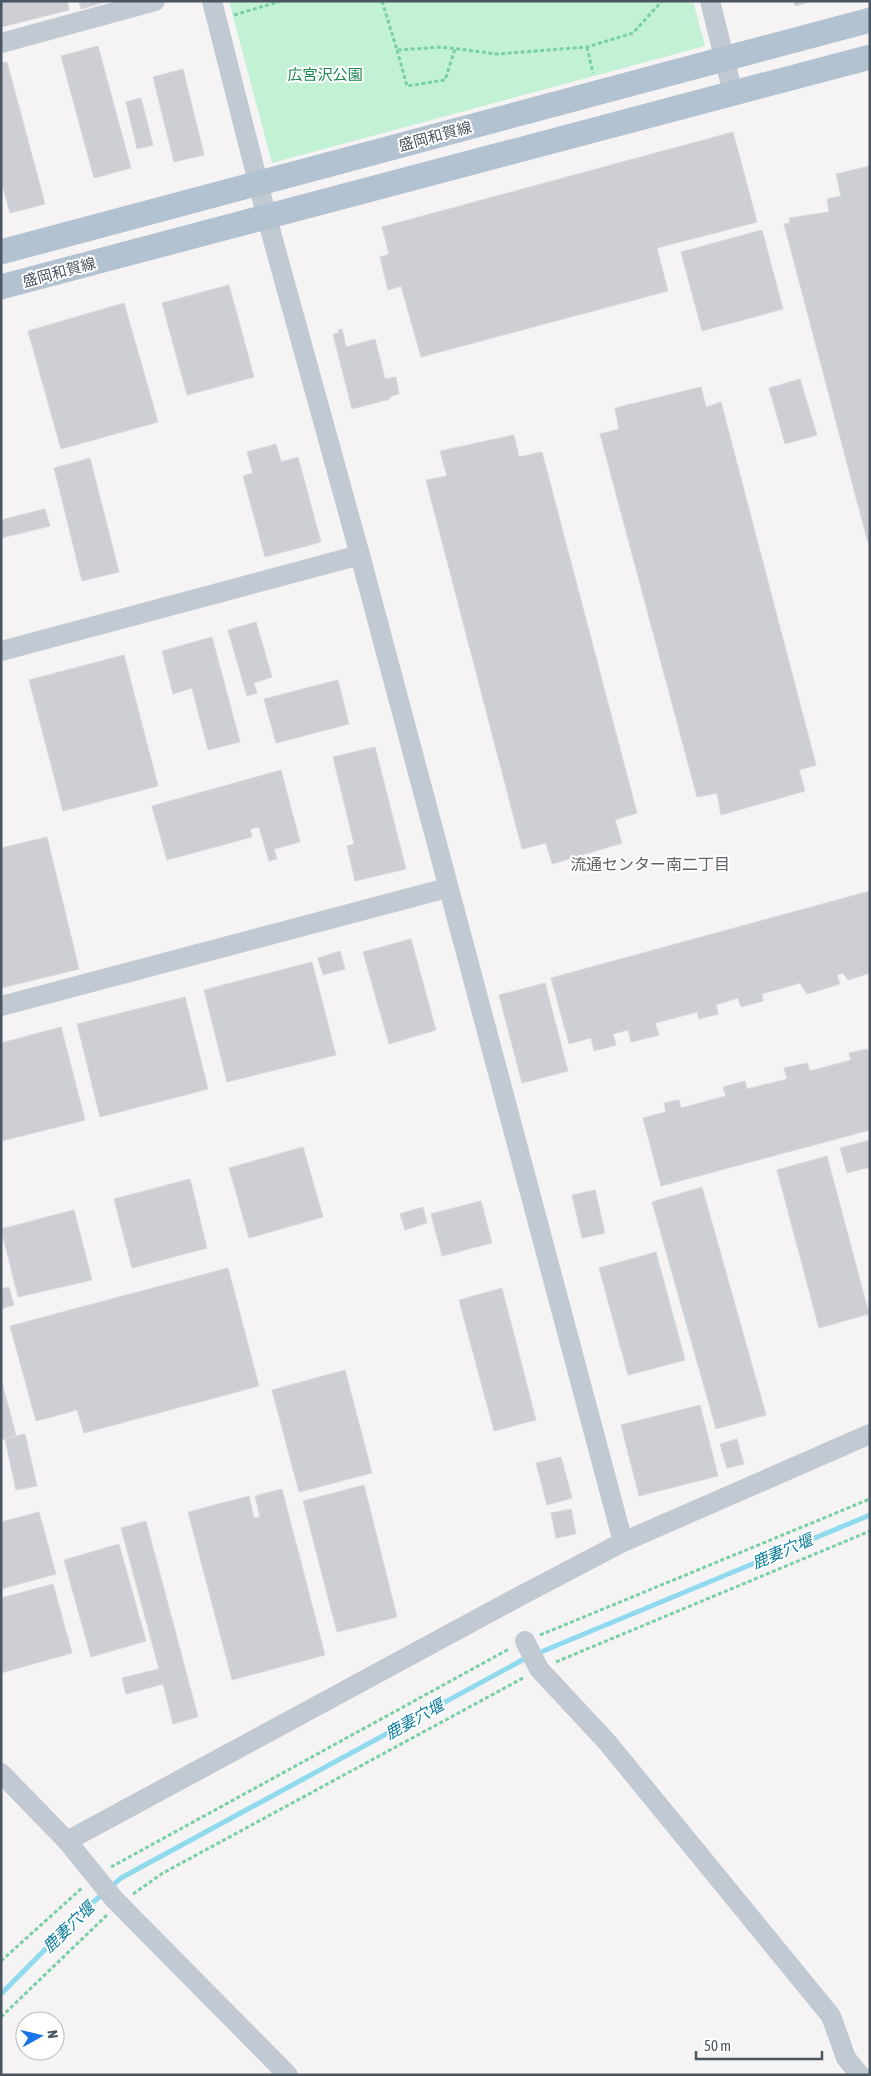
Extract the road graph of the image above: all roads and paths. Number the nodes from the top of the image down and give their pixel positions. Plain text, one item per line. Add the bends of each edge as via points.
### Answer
1 (155, 1) edge
2 (281, 1) edge
3 (382, 1) edge
4 (662, 1) edge
5 (710, 1) edge
6 (215, 11) edge
7 (870, 20) edge
8 (1, 43) edge
9 (587, 46) junction
10 (456, 49) junction
11 (397, 50) junction
12 (870, 57) edge
13 (725, 59) junction
14 (598, 92) junction
15 (733, 93) junction
16 (258, 183) junction
17 (267, 218) junction
18 (1, 252) edge
19 (1, 288) edge
20 (360, 555) junction
21 (1, 651) edge
22 (447, 888) junction
23 (1, 1006) edge
24 (870, 1434) edge
25 (870, 1499) edge
26 (870, 1531) edge
27 (623, 1542) junction
28 (532, 1654) junction
29 (1, 1772) edge
30 (67, 1842) junction
31 (99, 1880) junction
32 (117, 1902) junction
33 (1, 1961) edge
34 (1, 2017) edge
35 (288, 2075) edge
36 (860, 2075) edge

1 - 8 street
2 - 6 path
3 - 11 path
4 - 9 path via 632,33
5 - 13 street
6 - 16 street
7 - 13 main road, 盛岡和賀線
9 - 10 path via 496,54
9 - 14 path
10 - 11 path
10 - 11 path via 445,80 407,86
12 - 15 main road, 盛岡和賀線
13 - 14 main road, 盛岡和賀線
13 - 15 street
14 - 16 main road, 盛岡和賀線
15 - 17 main road, 盛岡和賀線
16 - 17 street
16 - 18 main road, 盛岡和賀線
17 - 19 main road, 盛岡和賀線
17 - 20 street
20 - 21 street
20 - 22 street
22 - 23 street
22 - 27 street
24 - 27 street
25 - 28 path
26 - 28 path
27 - 30 street
28 - 31 path
28 - 32 path
28 - 36 street via 831,2016 846,2058
29 - 30 street
30 - 31 street
31 - 32 street
31 - 33 path
32 - 34 path
32 - 35 street

